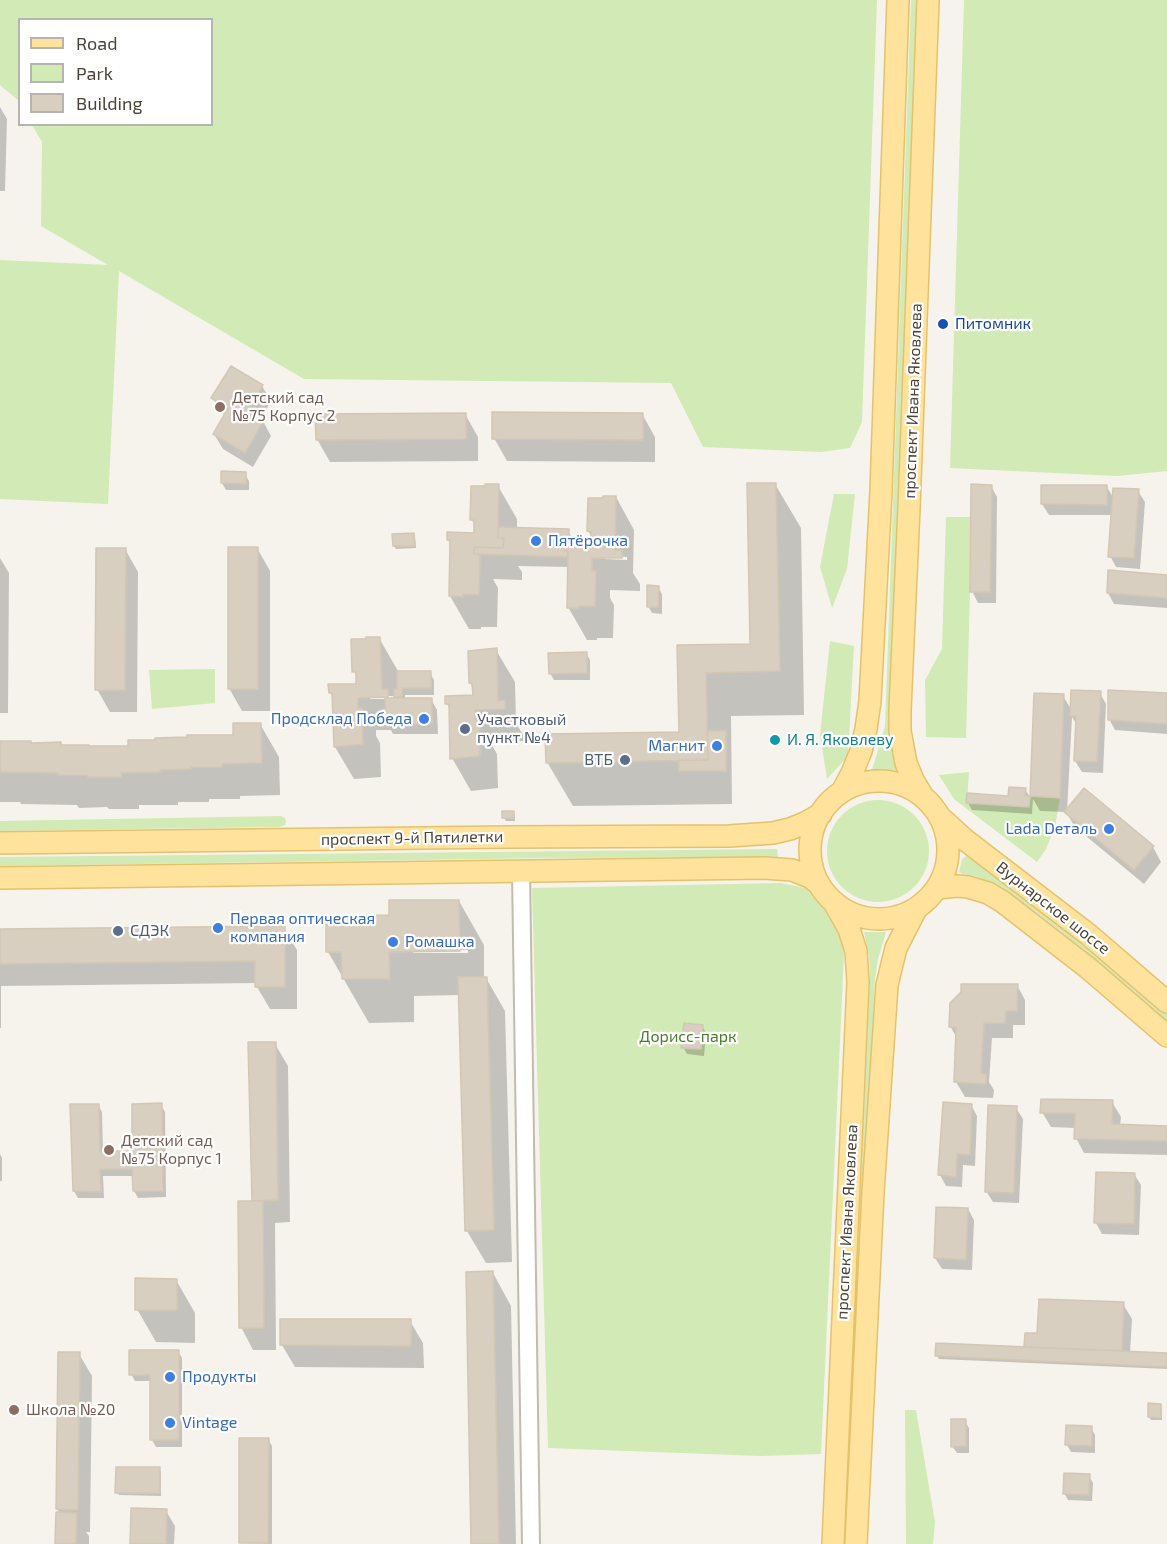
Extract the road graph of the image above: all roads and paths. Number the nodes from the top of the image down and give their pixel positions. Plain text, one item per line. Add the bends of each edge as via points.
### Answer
1 (898, 0) edge
2 (928, 0) edge
3 (843, 790) junction
4 (923, 797) junction
5 (821, 814) junction
6 (938, 815) junction
7 (0, 843) edge
8 (520, 871) junction
9 (0, 878) edge
10 (819, 884) junction
11 (938, 888) junction
12 (835, 904) junction
13 (916, 909) junction
14 (1167, 1002) edge
15 (1167, 1036) edge
16 (531, 1544) edge
17 (833, 1544) edge
18 (856, 1544) edge

1 - 3 main road, проспект Ивана Яковлева via 870,701 861,751
2 - 4 main road, проспект Ивана Яковлева via 900,710 906,763
3 - 4 main road via 880,782
3 - 5 main road
4 - 6 main road
5 - 7 main road, проспект 9-й Пятилетки via 774,833 729,836
5 - 10 main road via 812,834 810,857
6 - 11 main road via 946,832 948,850 944,877
6 - 14 main road, Вурнарское шоссе
8 - 9 main road, проспект 9-й Пятилетки
8 - 10 main road, проспект 9-й Пятилетки via 772,868 802,873
8 - 16 street
10 - 12 main road
11 - 13 main road
11 - 15 main road, Вурнарское шоссе via 968,887 1003,902
12 - 13 main road via 866,918 901,915
12 - 17 main road, проспект Ивана Яковлева via 856,951 858,982
13 - 18 main road, проспект Ивана Яковлева via 896,948 887,985

